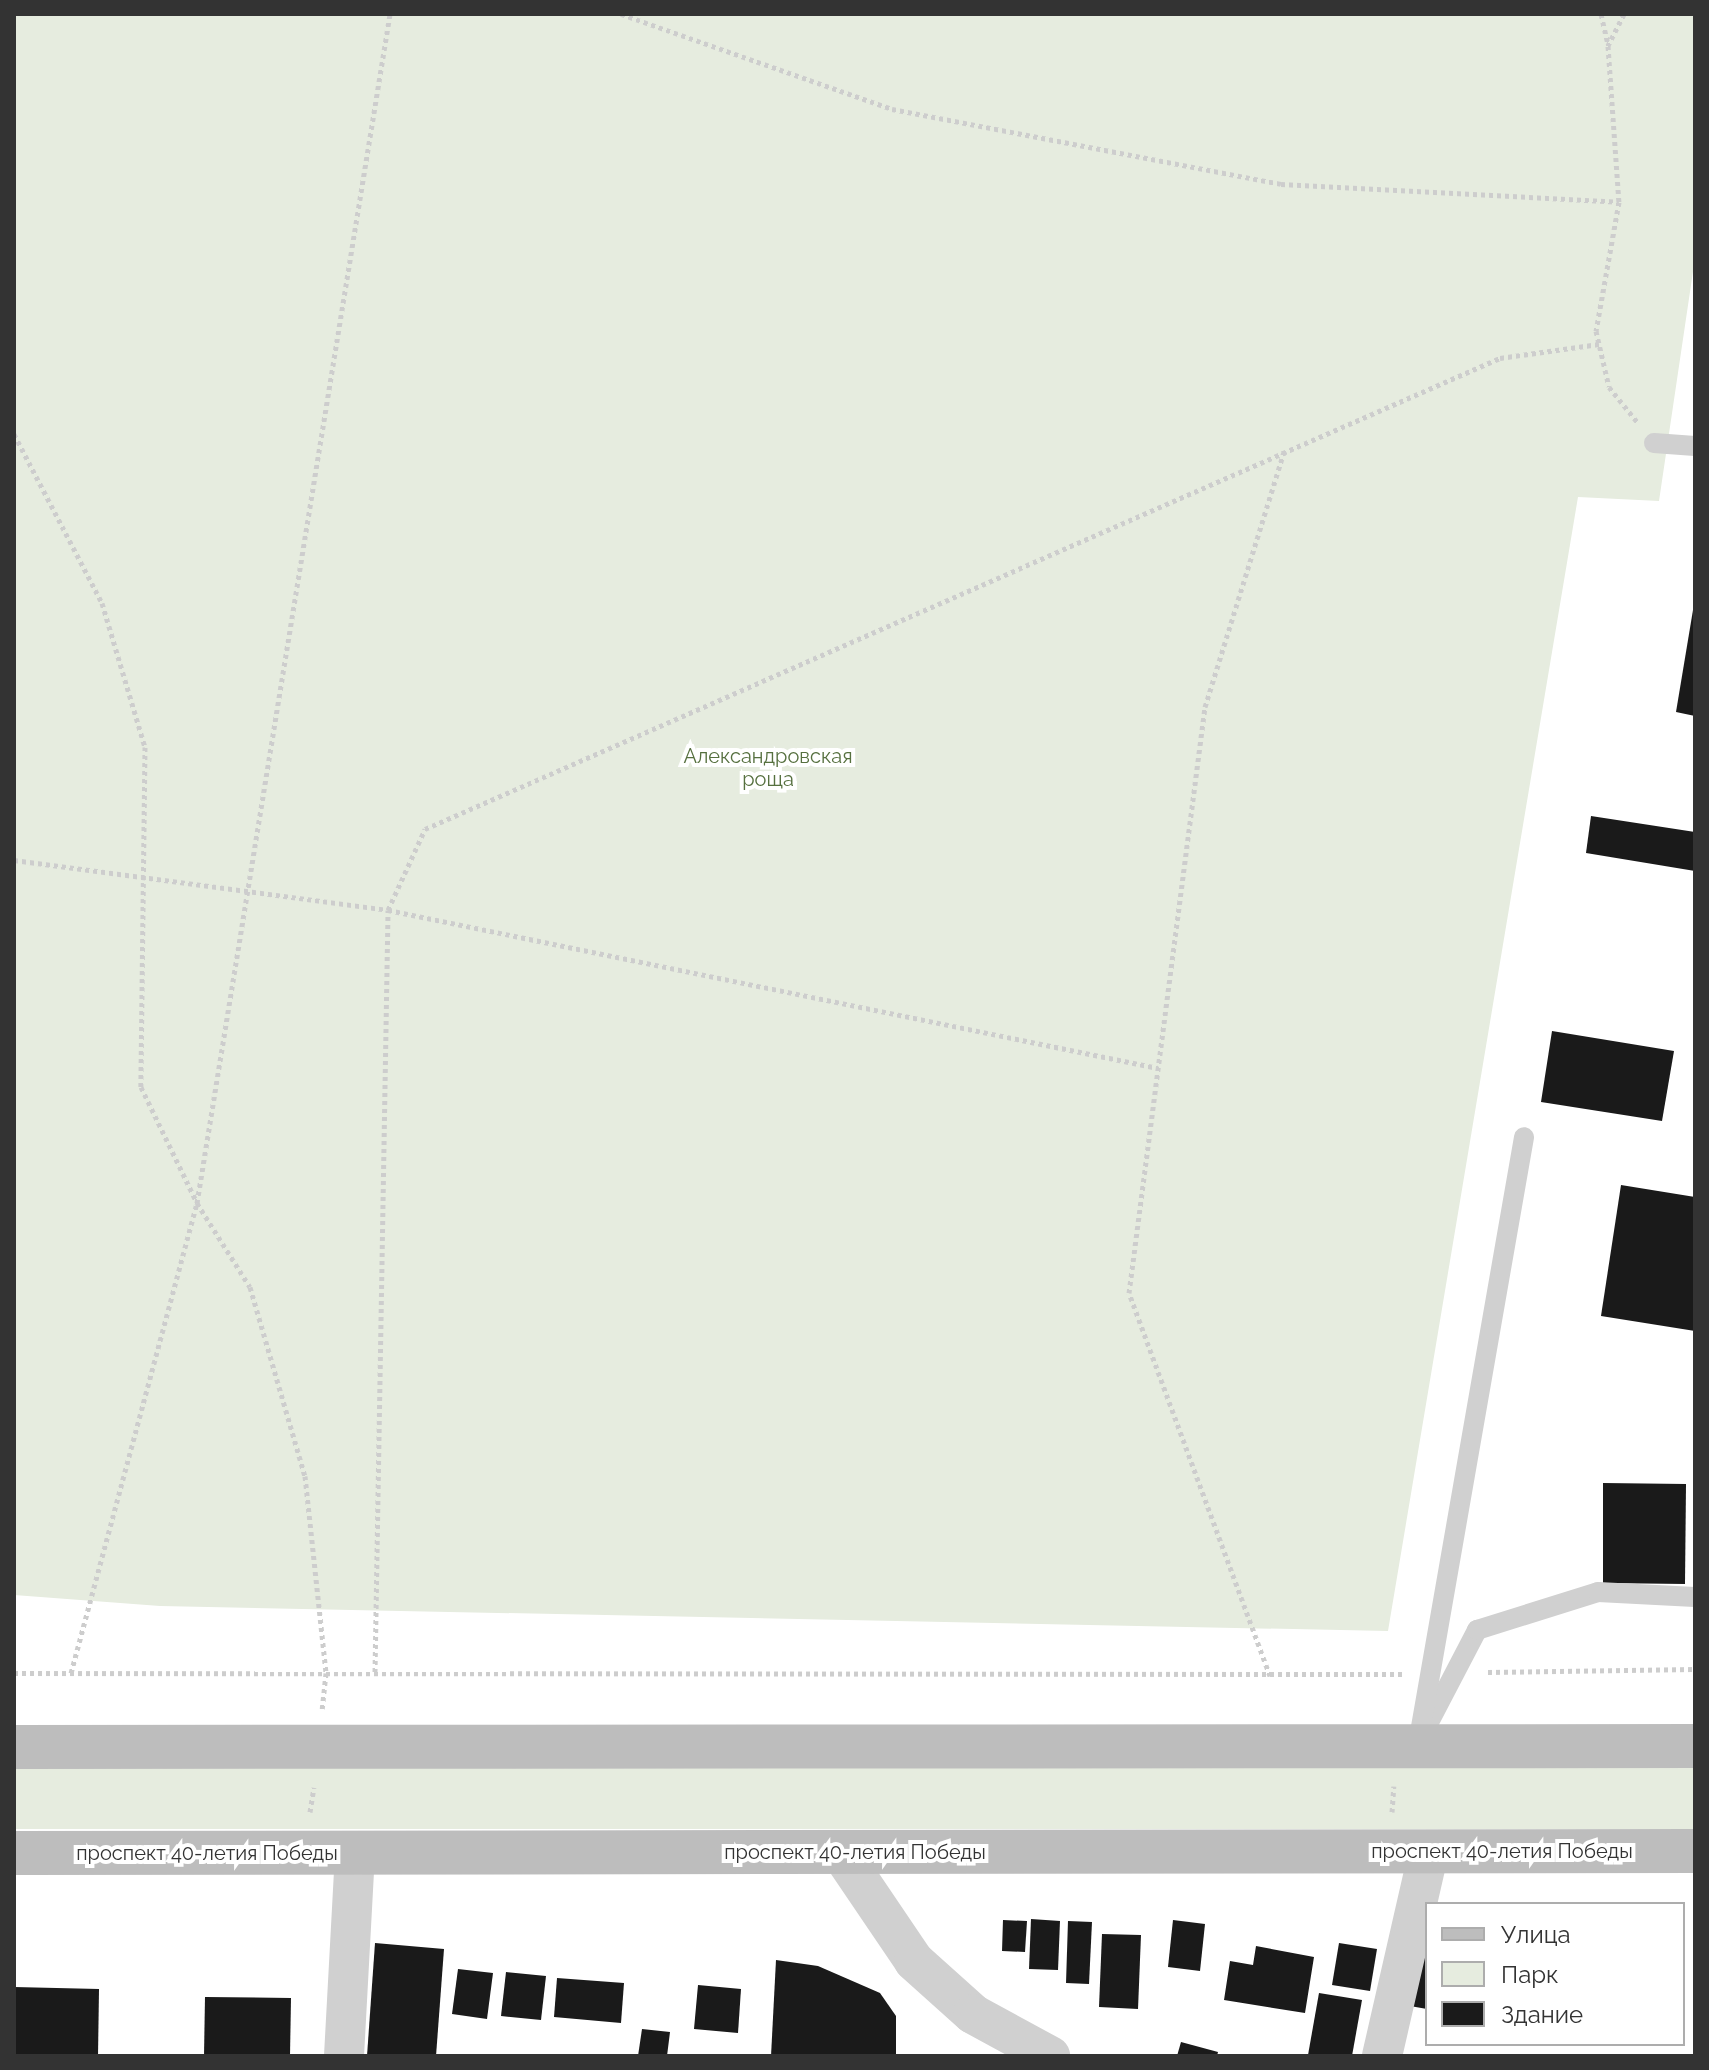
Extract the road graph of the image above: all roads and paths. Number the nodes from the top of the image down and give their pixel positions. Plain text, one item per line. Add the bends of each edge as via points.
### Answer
1 (390, 14) edge
2 (621, 14) edge
3 (1601, 14) edge
4 (1624, 14) edge
5 (1608, 46) junction
6 (1619, 202) junction
7 (1599, 344) junction
8 (14, 434) edge
9 (1654, 443) joint
10 (1695, 446) edge
11 (1285, 448) junction
12 (14, 860) edge
13 (144, 877) junction
14 (250, 892) junction
15 (388, 910) junction
16 (1158, 1068) junction
17 (1524, 1137) dead end
18 (197, 1203) junction
19 (1695, 1597) edge
20 (1695, 1669) edge
21 (375, 1672) junction
22 (1456, 1672) junction
23 (14, 1673) edge
24 (71, 1673) junction
25 (326, 1673) junction
26 (1428, 1674) junction
27 (1270, 1676) junction
28 (1408, 1744) junction
29 (1695, 1746) edge
30 (14, 1747) edge
31 (319, 1749) junction
32 (1695, 1851) edge
33 (1409, 1852) junction
34 (14, 1853) edge
35 (304, 1853) junction
36 (355, 1853) junction
37 (841, 1853) junction
38 (344, 2056) edge
39 (1050, 2056) edge
40 (1382, 2056) edge

1 - 14 path
2 - 6 path via 892,109 1281,184
3 - 5 path
4 - 5 path
5 - 6 path
6 - 7 path
7 - 9 path via 1609,387
7 - 11 path via 1500,358
8 - 13 path via 102,603 145,747
9 - 10 lane
11 - 15 path via 425,829
11 - 16 path via 1205,707
12 - 13 path
13 - 14 path
13 - 18 path via 141,1087
14 - 15 path
14 - 18 path
15 - 16 path
15 - 21 path
16 - 27 path via 1129,1293
17 - 26 lane
18 - 24 path
18 - 25 path via 250,1287 305,1476
19 - 22 lane via 1598,1592 1520,1615 1477,1630
20 - 22 path
21 - 25 path
21 - 27 path
22 - 28 lane
23 - 24 path
24 - 25 path
26 - 27 path
26 - 28 lane
28 - 29 main road
28 - 31 main road
28 - 33 path
30 - 31 main road
31 - 35 path
32 - 33 main road, проспект 40-летия Победы
33 - 37 main road, проспект 40-летия Победы
33 - 40 street
34 - 35 main road, проспект 40-летия Победы
35 - 36 main road, проспект 40-летия Победы
36 - 37 main road, проспект 40-летия Победы
36 - 38 street
37 - 39 street via 914,1961 973,2014

